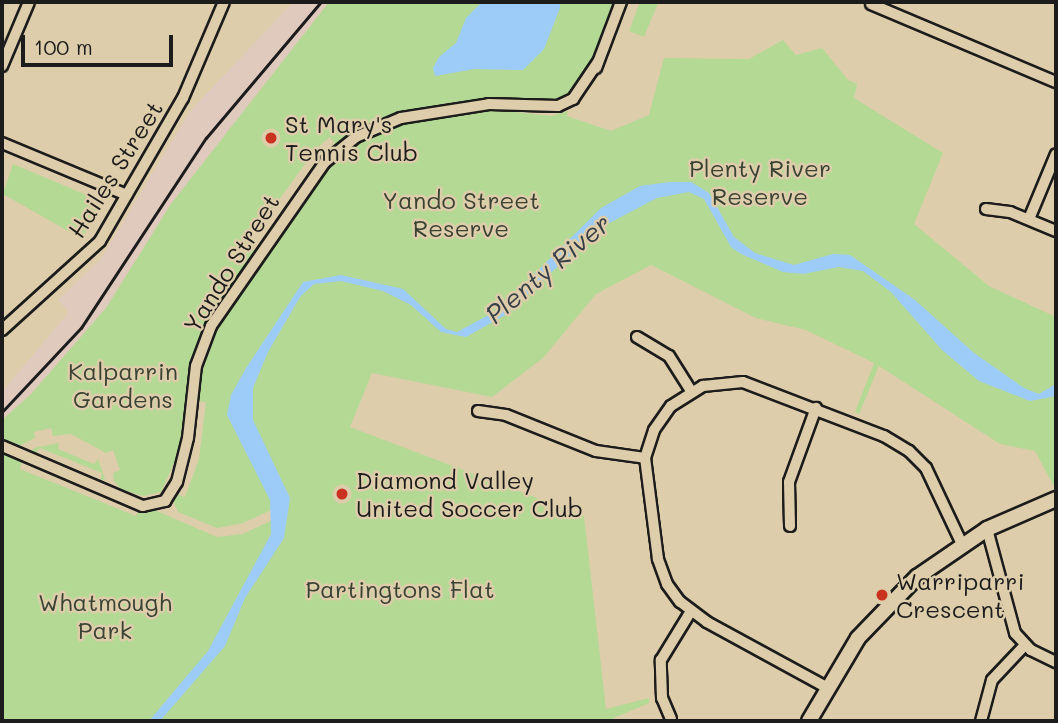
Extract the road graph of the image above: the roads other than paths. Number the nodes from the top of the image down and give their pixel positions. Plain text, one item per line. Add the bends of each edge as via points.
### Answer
1 (29, 2) edge
2 (224, 2) edge
3 (621, 2) edge
4 (626, 2) edge
5 (871, 4) dead end
6 (606, 42) junction
7 (2, 66) edge
8 (1056, 82) edge
9 (2, 143) edge
10 (1056, 154) edge
11 (127, 195) junction
12 (986, 209) dead end
13 (1029, 219) junction
14 (1056, 231) edge
15 (2, 330) edge
16 (637, 337) dead end
17 (691, 391) junction
18 (816, 408) junction
19 (478, 411) dead end
20 (2, 446) edge
21 (645, 458) junction
22 (1056, 499) edge
23 (790, 526) dead end
24 (987, 529) junction
25 (962, 544) junction
26 (691, 611) junction
27 (1025, 645) junction
28 (1056, 662) edge
29 (825, 687) junction
30 (671, 719) dead end
31 (809, 721) edge
32 (981, 721) edge

1 - 7 street
2 - 11 street, Hailes Street via 183,98
3 - 6 street, Yando Street
4 - 6 street, Yando Street
5 - 8 street
6 - 20 street, Yando Street via 581,90 567,103 550,108 506,104 401,118 356,137 325,162 211,326 196,366 182,463 160,501 118,494
9 - 11 street
10 - 13 street
11 - 15 street, Hailes Street via 95,248
12 - 13 street
13 - 14 street
16 - 17 street via 669,356
17 - 18 street via 716,383 743,382
17 - 21 street via 661,419
18 - 23 street via 789,482
18 - 25 street via 884,436 918,459 933,479
19 - 21 street via 506,415 596,451
21 - 26 street via 658,559 672,593
22 - 24 street
24 - 25 street
24 - 27 street via 1007,614
25 - 29 street via 896,596 858,638
26 - 29 street
26 - 30 street via 661,660 662,698
27 - 28 street
27 - 32 street via 992,680
29 - 31 street

